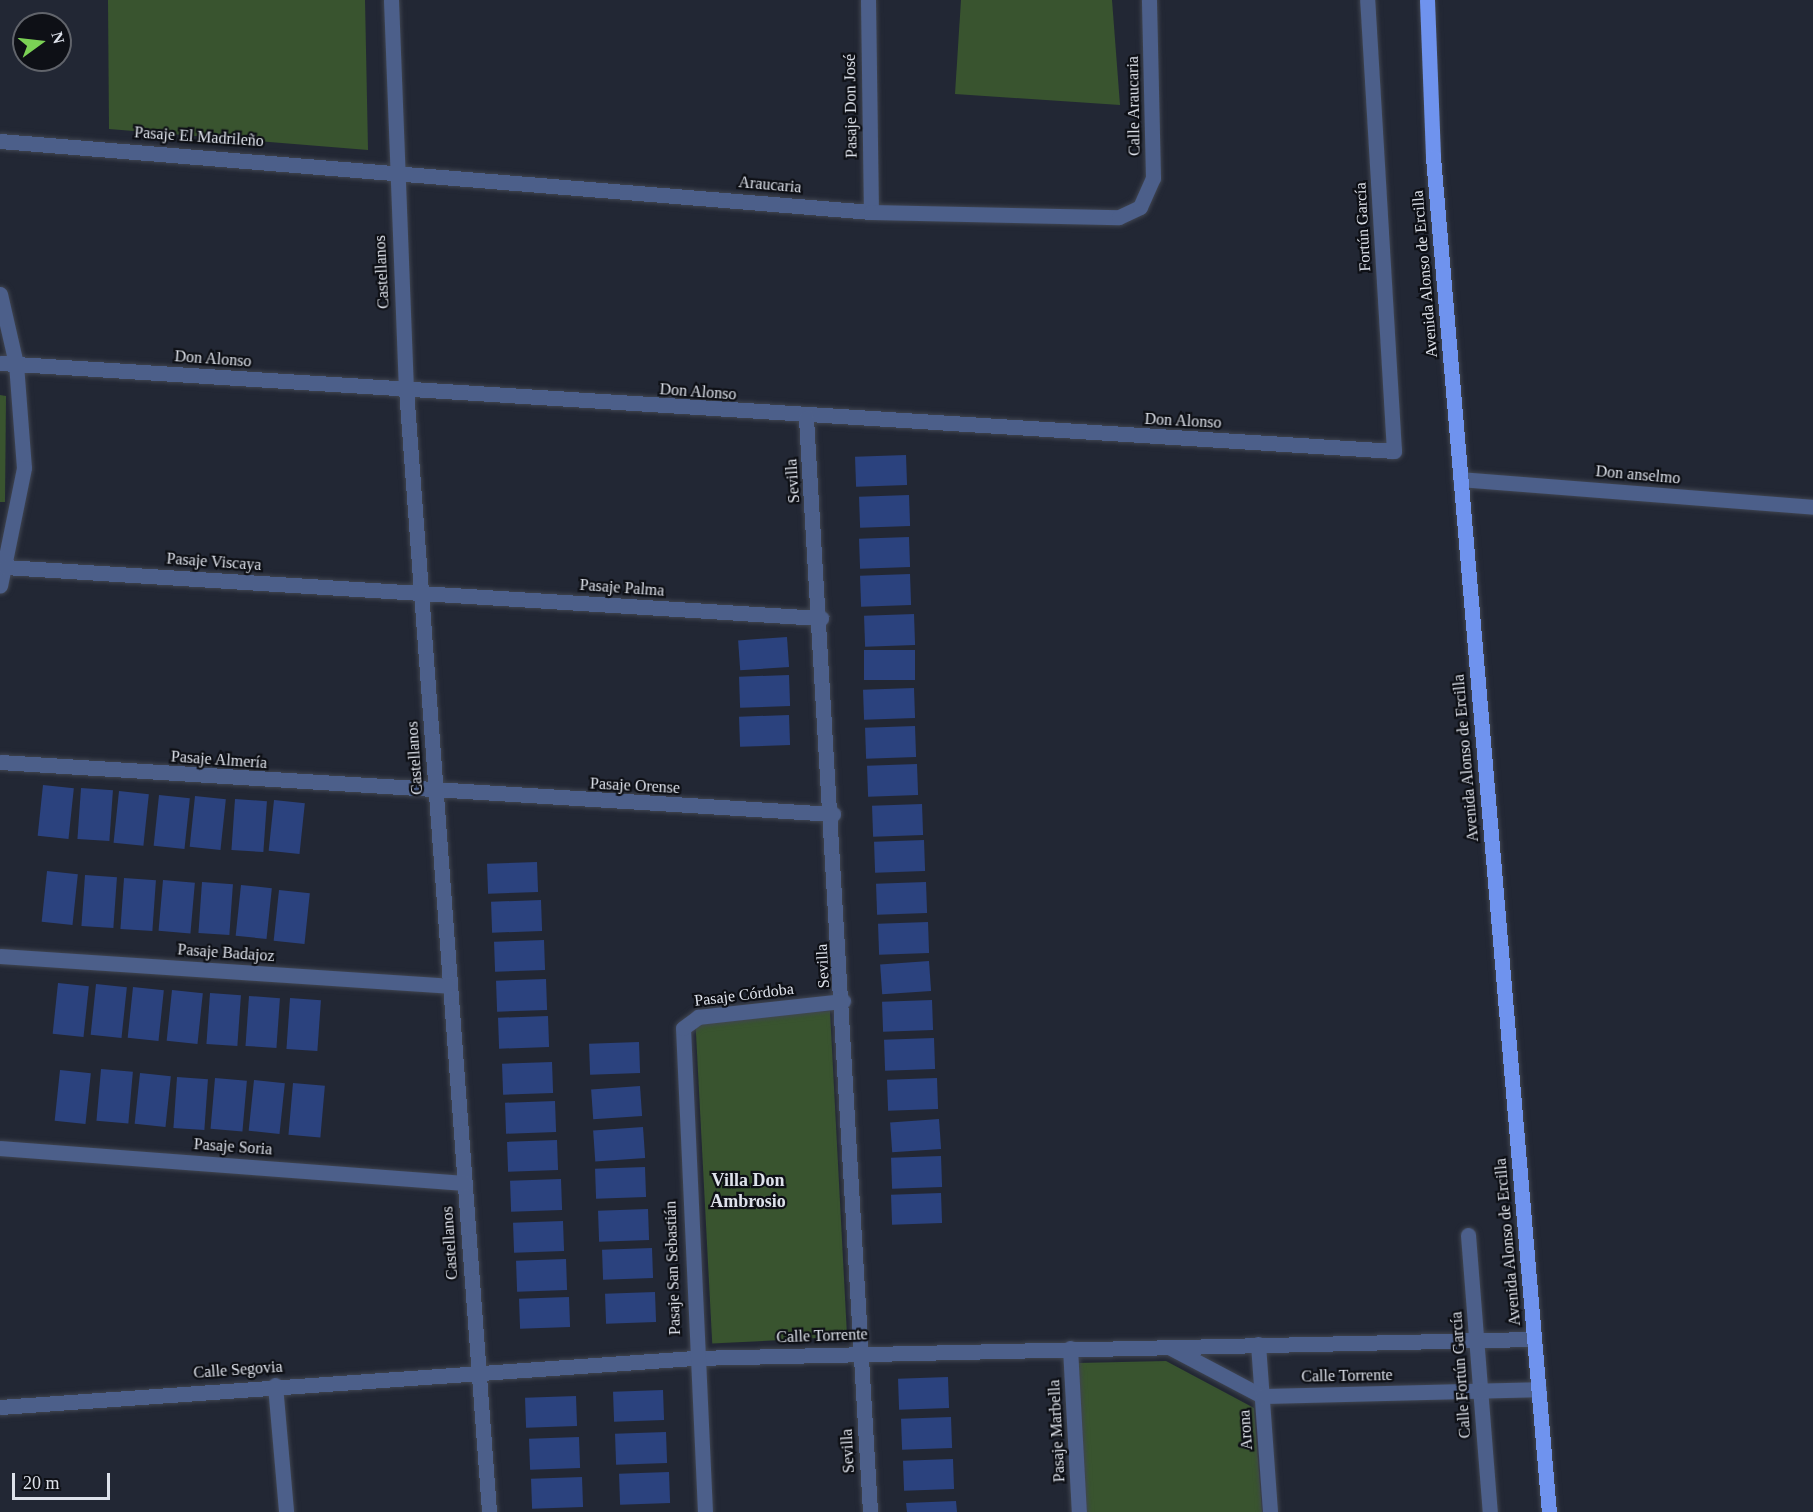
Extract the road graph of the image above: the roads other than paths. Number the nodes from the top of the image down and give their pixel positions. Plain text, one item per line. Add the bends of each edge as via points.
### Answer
1 (391, 0) edge
2 (868, 0) edge
3 (1149, 0) edge
4 (1367, 0) edge
5 (1427, 0) edge
6 (0, 141) edge
7 (395, 169) junction
8 (1140, 207) joint
9 (871, 212) junction
10 (0, 294) edge
11 (0, 363) edge
12 (16, 364) junction
13 (406, 389) junction
14 (806, 418) junction
15 (1394, 451) joint
16 (1460, 478) junction
17 (1813, 507) edge
18 (5, 567) junction
19 (0, 586) edge
20 (421, 593) junction
21 (821, 618) junction
22 (0, 762) edge
23 (435, 793) junction
24 (833, 814) junction
25 (0, 956) edge
26 (449, 986) junction
27 (843, 1002) junction
28 (686, 1023) joint
29 (0, 1148) edge
30 (464, 1183) junction
31 (1468, 1235) dead end
32 (1534, 1339) junction
33 (1476, 1341) junction
34 (1258, 1344) junction
35 (1168, 1346) junction
36 (1071, 1348) junction
37 (861, 1352) junction
38 (694, 1358) junction
39 (478, 1374) junction
40 (275, 1385) junction
41 (1539, 1389) junction
42 (1480, 1391) junction
43 (1262, 1396) junction
44 (0, 1407) edge
45 (286, 1512) edge
46 (489, 1512) edge
47 (705, 1512) edge
48 (870, 1512) edge
49 (1079, 1512) edge
50 (1270, 1512) edge
51 (1490, 1512) edge
52 (1549, 1512) edge

1 - 7 street, Castellanos
2 - 9 street, Pasaje Don José
3 - 8 street, Calle Araucaria via 1153,178
4 - 15 street, Fortún García
5 - 16 main road, Avenida Alonso de Ercilla via 1433,157
6 - 7 street, Pasaje El Madrileño
7 - 9 street, Araucaria
7 - 13 street, Castellanos
8 - 9 street, Araucaria via 1109,218
10 - 12 street
11 - 12 street, Don Alonso
12 - 13 street, Don Alonso
12 - 18 street via 24,468
13 - 14 street, Don Alonso
13 - 20 street, Castellanos
14 - 15 street, Don Alonso
14 - 21 street, Sevilla
16 - 17 street, Don anselmo
16 - 32 main road, Avenida Alonso de Ercilla
18 - 19 street
18 - 20 street, Pasaje Viscaya
20 - 21 street, Pasaje Palma
20 - 23 street, Castellanos
21 - 24 street, Sevilla
22 - 23 street, Pasaje Almería
23 - 24 street, Pasaje Orense
23 - 26 street, Castellanos
24 - 27 street, Sevilla
25 - 26 street, Pasaje Badajoz
26 - 30 street, Castellanos
27 - 28 street, Pasaje Córdoba via 698,1017
27 - 37 street, Sevilla
28 - 38 street, Pasaje San Sebastián via 681,1036
29 - 30 street, Pasaje Soria
30 - 39 street, Castellanos
31 - 33 street, Calle Fortún García
32 - 33 street, Calle Torrente
32 - 41 main road, Avenida Alonso de Ercilla
33 - 34 street, Calle Torrente
33 - 42 street, Calle Fortún García
34 - 35 street, Calle Torrente
34 - 43 street, Arona
35 - 36 street, Calle Torrente
35 - 43 street, Calle Torrente
36 - 37 street, Calle Torrente
36 - 49 street, Pasaje Marbella
37 - 38 street, Calle Torrente
37 - 48 street, Sevilla
38 - 39 street, Calle Torrente
38 - 47 street, Pasaje San Sebastián
39 - 40 street, Calle Segovia
39 - 46 street, Castellanos
40 - 44 street, Calle Segovia
40 - 45 street
41 - 42 street, Calle Torrente
41 - 52 main road, Avenida Alonso de Ercilla
42 - 43 street, Calle Torrente
42 - 51 street, Calle Fortún García
43 - 50 street, Arona

